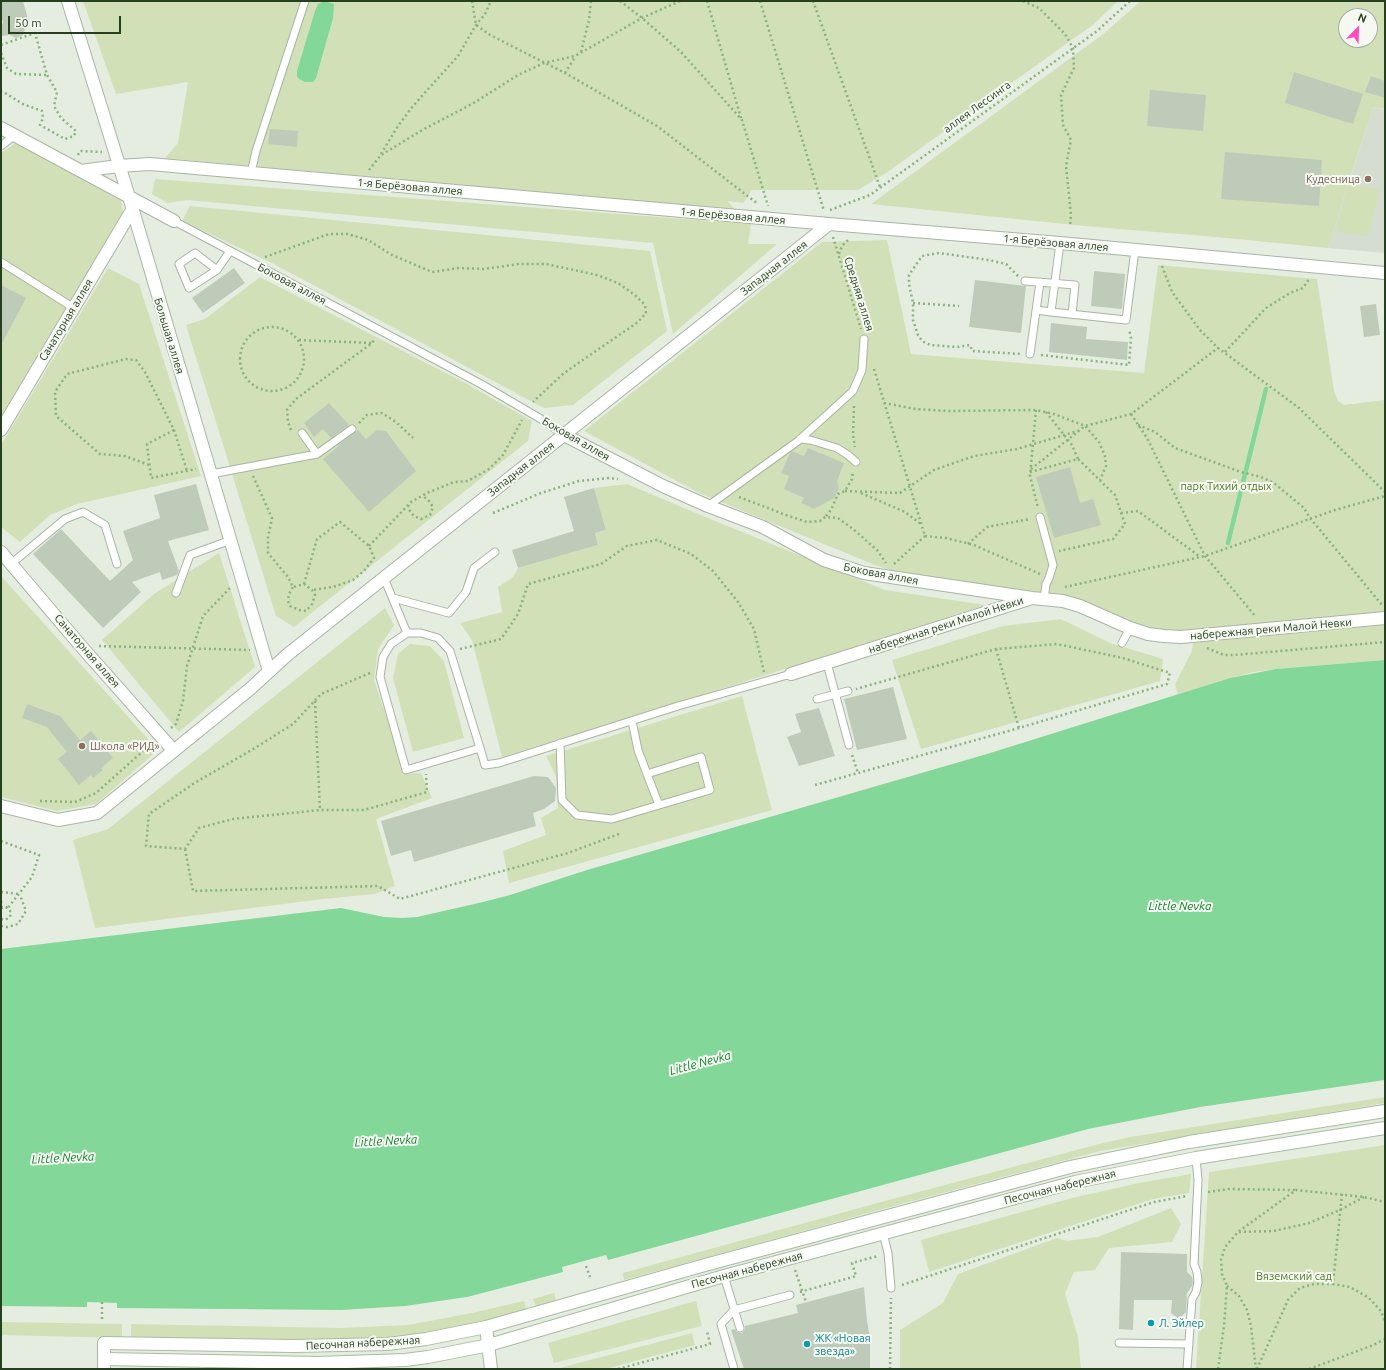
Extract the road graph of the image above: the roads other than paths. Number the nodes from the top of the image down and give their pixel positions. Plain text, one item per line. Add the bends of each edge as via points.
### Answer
1 (68, 1) edge
2 (305, 1) edge
3 (1, 128) edge
4 (15, 135) junction
5 (1, 146) edge
6 (118, 166) junction
7 (81, 171) junction
8 (251, 173) junction
9 (128, 197) junction
10 (147, 206) junction
11 (132, 210) junction
12 (174, 221) joint
13 (829, 224) junction
14 (1060, 243) junction
15 (1135, 250) junction
16 (230, 251) junction
17 (1, 262) edge
18 (217, 270) junction
19 (1385, 273) edge
20 (1025, 281) road end
21 (1040, 282) junction
22 (1055, 283) junction
23 (74, 308) junction
24 (1036, 310) junction
25 (1051, 312) junction
26 (1072, 314) junction
27 (864, 339) road end
28 (1030, 354) road end
29 (2, 424) edge
30 (352, 429) road end
31 (302, 433) road end
32 (564, 435) junction
33 (800, 439) junction
34 (317, 454) junction
35 (856, 462) dead end
36 (210, 470) junction
37 (708, 506) junction
38 (1040, 517) road end
39 (231, 540) junction
40 (1, 552) edge
41 (494, 552) dead end
42 (12, 563) junction
43 (117, 564) dead end
44 (384, 578) junction
45 (176, 593) dead end
46 (393, 598) junction
47 (1032, 598) junction
48 (1044, 600) junction
49 (1385, 618) edge
50 (1130, 628) junction
51 (407, 633) junction
52 (1122, 643) dead end
53 (828, 663) junction
54 (269, 671) junction
55 (791, 674) joint
56 (848, 691) road end
57 (836, 694) junction
58 (817, 699) dead end
59 (632, 721) junction
60 (560, 743) junction
61 (849, 745) road end
62 (480, 748) junction
63 (174, 750) junction
64 (647, 774) junction
65 (659, 805) junction
66 (1, 806) edge
67 (1385, 1111) edge
68 (1385, 1128) edge
69 (1196, 1158) junction
70 (883, 1233) junction
71 (724, 1276) junction
72 (891, 1288) road end
73 (790, 1295) road end
74 (734, 1310) junction
75 (486, 1327) junction
76 (740, 1328) dead end
77 (1119, 1343) dead end
78 (1189, 1344) junction
79 (489, 1345) junction
80 (104, 1364) edge
81 (266, 1366) edge
82 (292, 1366) edge
83 (491, 1369) edge
84 (734, 1369) edge
85 (1187, 1369) edge

1 - 6 street, Большая аллея
2 - 8 lane
3 - 4 street
4 - 5 lane
4 - 7 street
6 - 7 street, 1-я Берёзовая аллея
6 - 8 street, 1-я Берёзовая аллея via 150,164
6 - 9 street, Большая аллея
7 - 9 street
8 - 13 street, 1-я Берёзовая аллея
9 - 10 street, Боковая аллея
9 - 11 street, Большая аллея
10 - 11 street
10 - 12 street, Боковая аллея
11 - 23 street, Санаторная аллея
11 - 36 street, Большая аллея
12 - 16 lane, Боковая аллея
13 - 14 street, 1-я Берёзовая аллея
13 - 32 street, Западная аллея
14 - 15 street, 1-я Берёзовая аллея
14 - 22 lane
15 - 19 street, 1-я Берёзовая аллея
15 - 26 lane via 1126,320
16 - 18 lane
16 - 32 lane, Боковая аллея via 481,384
17 - 23 lane
18 - 18 lane via 189,288 179,264 195,253
20 - 21 lane
21 - 22 lane
21 - 24 lane
22 - 25 lane
22 - 26 lane via 1075,285
23 - 29 street, Санаторная аллея
24 - 25 lane
24 - 28 lane
25 - 26 lane
27 - 33 lane via 862,370 853,391
30 - 34 lane
31 - 34 lane
32 - 37 street, Боковая аллея
32 - 44 street, Западная аллея
33 - 35 lane via 837,448
33 - 37 lane
34 - 36 lane
36 - 39 street, Большая аллея
37 - 47 street, Боковая аллея via 763,527 807,552 842,567 864,573
38 - 48 lane via 1053,565 1044,589
39 - 45 lane via 190,555
39 - 54 street, Большая аллея
40 - 42 street, Санаторная аллея
41 - 46 lane via 474,568 466,592 449,613
42 - 43 lane via 65,519 83,512 105,525
42 - 63 street, Санаторная аллея via 80,645
44 - 46 lane
44 - 54 street, Западная аллея
46 - 51 lane
47 - 48 street, набережная реки Малой Невки
47 - 53 street, набережная реки Малой Невки
48 - 50 street, набережная реки Малой Невки via 1064,601 1080,606
49 - 50 street, набережная реки Малой Невки via 1181,637 1148,634
50 - 52 lane
51 - 62 lane via 421,633 438,638 450,651
51 - 62 lane via 391,644 383,657 380,672 406,770
53 - 55 street, набережная реки Малой Невки
53 - 57 lane
54 - 63 street
55 - 59 lane
56 - 57 lane
57 - 58 lane
57 - 61 lane
59 - 60 lane
59 - 64 lane via 638,750
60 - 62 lane via 499,763 485,765
60 - 65 lane via 562,800 577,815 612,819
63 - 66 street via 97,813 58,820
64 - 65 lane
64 - 65 lane via 701,757 710,790
67 - 75 street, Песочная набережная via 1189,1142 1070,1167
68 - 69 street, Песочная набережная
69 - 70 street, Песочная набережная via 1075,1182
69 - 78 lane via 1198,1169 1194,1264 1198,1282 1192,1299
70 - 71 street, Песочная набережная
70 - 72 lane via 888,1253
71 - 74 lane
71 - 79 street, Песочная набережная
73 - 74 lane
74 - 76 lane
74 - 84 lane via 721,1324
75 - 79 street
75 - 80 street, Песочная набережная via 388,1344 267,1346 104,1343
77 - 78 lane
78 - 85 lane
79 - 82 street, Песочная набережная via 405,1360
79 - 83 street
80 - 81 street, Песочная набережная
81 - 82 street, Песочная набережная

